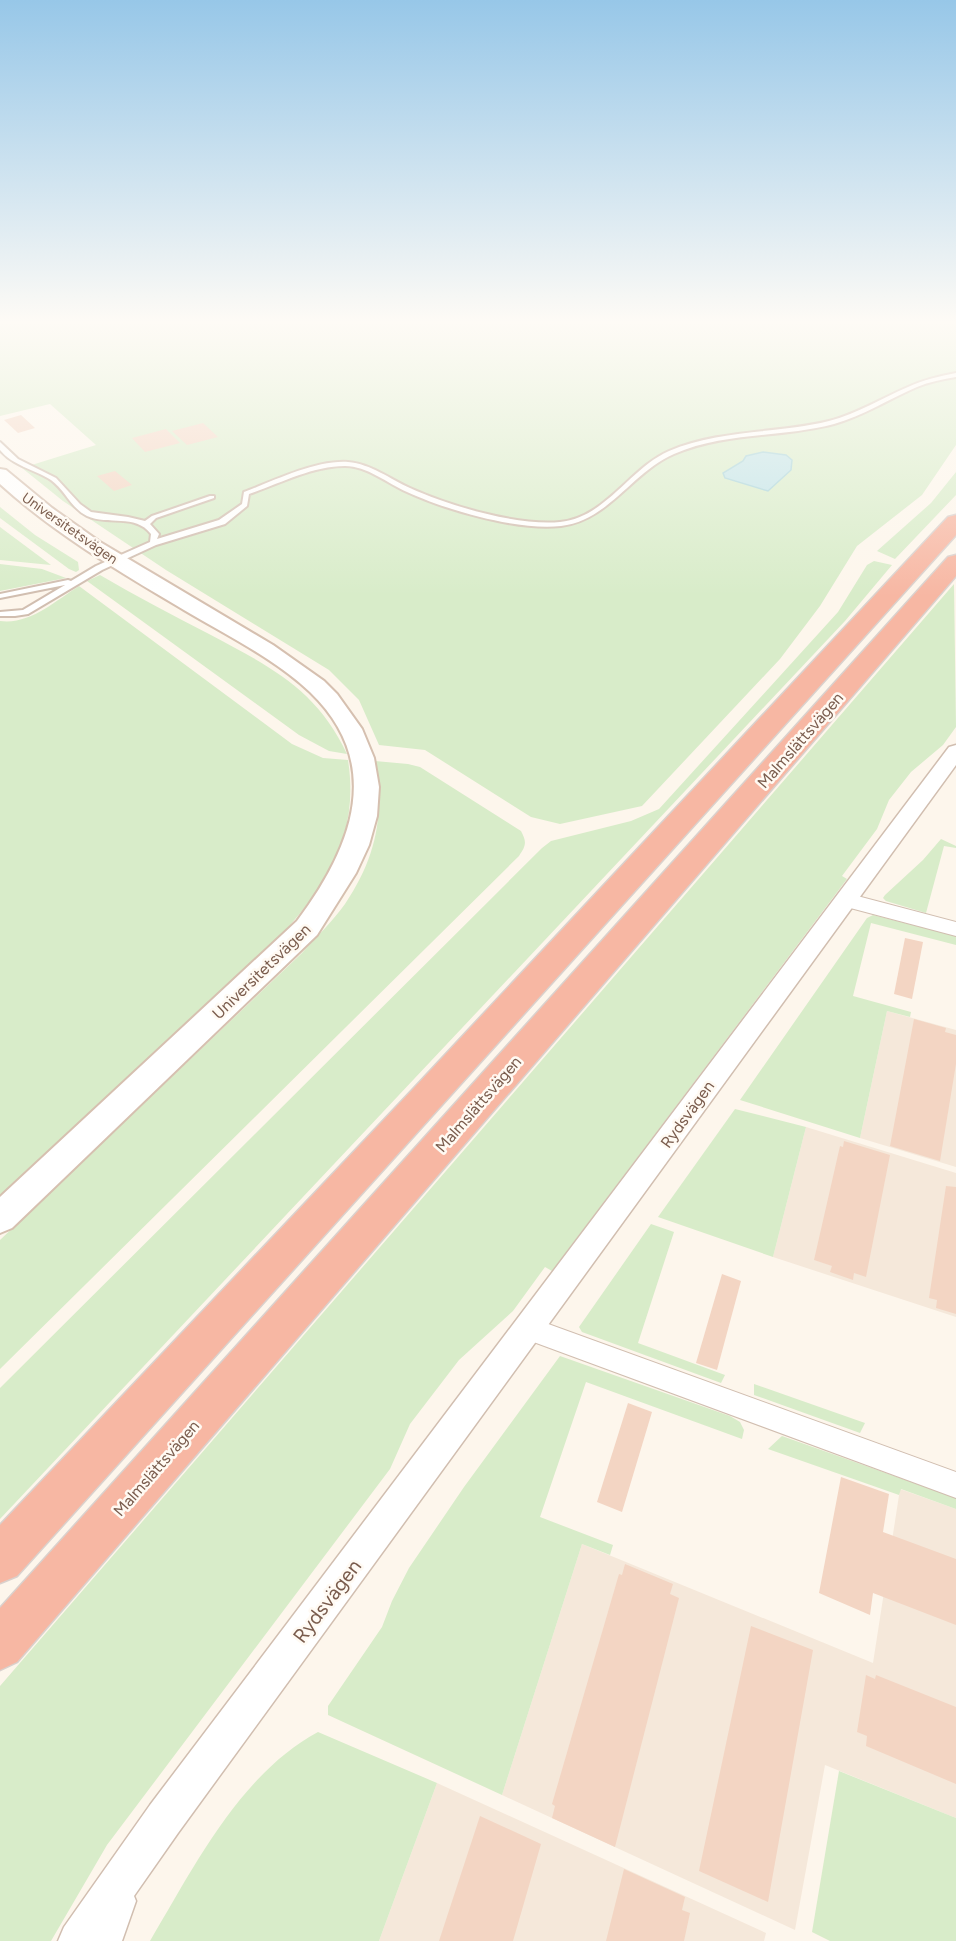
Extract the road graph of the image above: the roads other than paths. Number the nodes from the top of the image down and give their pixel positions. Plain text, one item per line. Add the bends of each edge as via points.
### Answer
1 (854, 415) edge
2 (0, 444) edge
3 (0, 474) edge
4 (212, 497) dead end
5 (0, 500) edge
6 (956, 522) edge
7 (146, 524) junction
8 (153, 543) junction
9 (956, 562) edge
10 (107, 564) junction
11 (77, 580) junction
12 (0, 596) edge
13 (0, 614) edge
14 (956, 751) edge
15 (846, 900) junction
16 (956, 929) edge
17 (0, 1218) edge
18 (530, 1329) junction
19 (956, 1485) edge
20 (0, 1559) edge
21 (0, 1645) edge
22 (126, 1874) junction
23 (78, 1941) edge
24 (102, 1941) edge

1 - 8 lane via 830,423 706,442 672,452 648,465 592,513 573,522 537,524 503,518 422,496 357,466 336,464 246,494 245,505 222,522
2 - 7 lane via 12,459 58,482 88,513
3 - 10 main road, Universitetsvägen
4 - 7 lane via 154,517
5 - 10 main road, Universitetsvägen via 61,546
6 - 20 highway, Malmslättsvägen
7 - 8 lane via 155,534
8 - 10 lane
9 - 21 highway, Malmslättsvägen
10 - 11 lane
10 - 17 main road, Universitetsvägen via 297,672 328,699 359,751 367,801 358,845 332,896 307,928
11 - 12 lane
11 - 13 lane via 25,612
14 - 15 street, Rydsvägen
15 - 16 street
15 - 18 street, Rydsvägen
18 - 19 street
18 - 22 street, Rydsvägen
22 - 23 street, Rydsvägen
22 - 24 street, Rydsvägen

